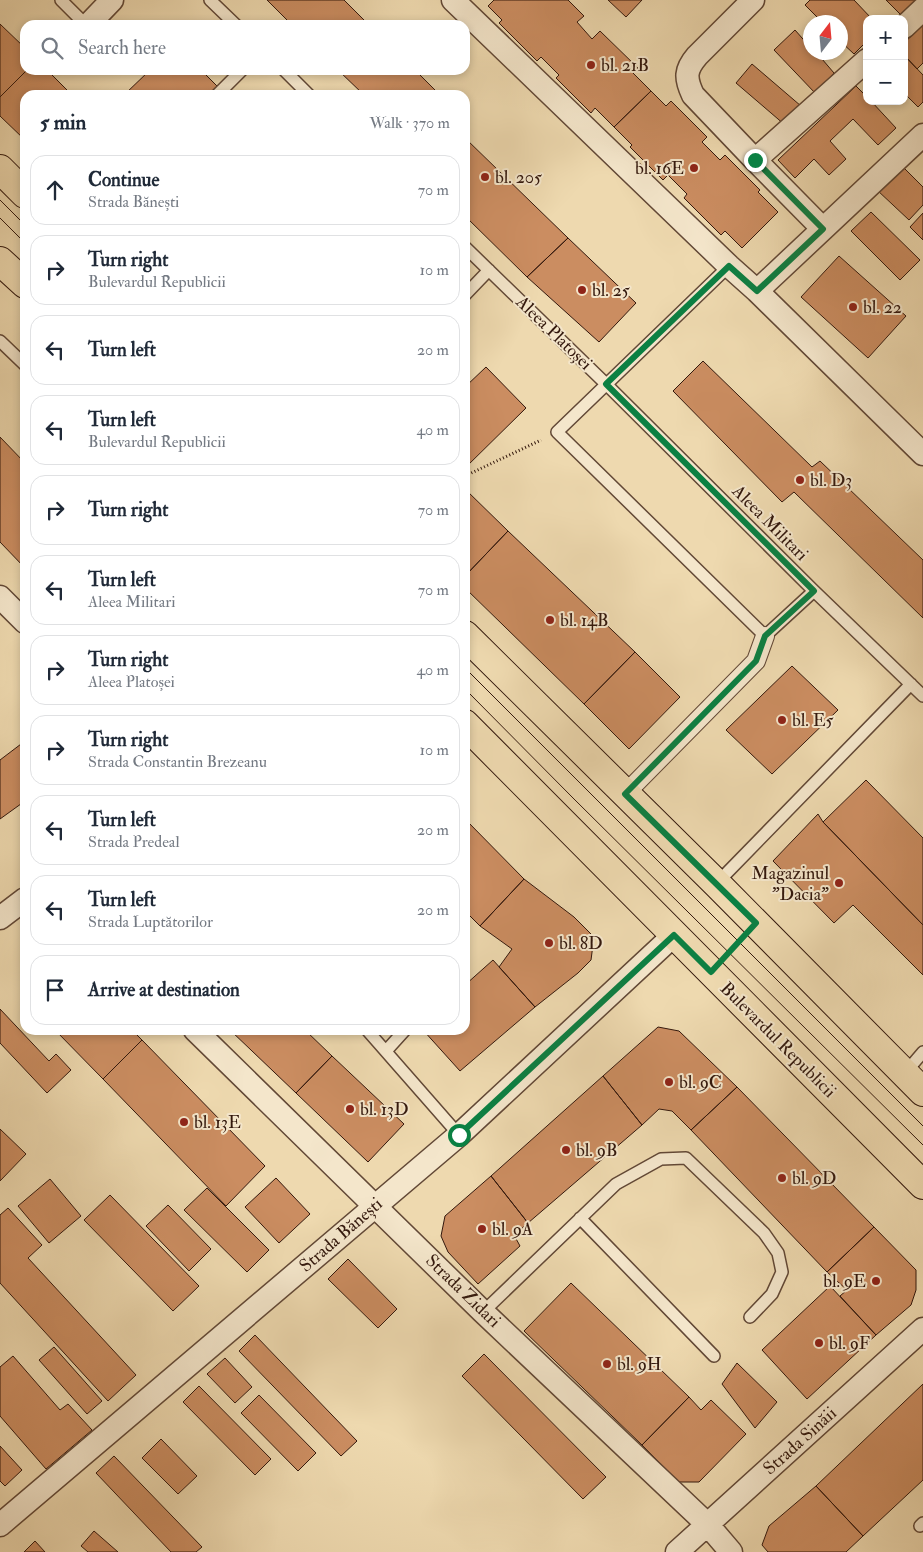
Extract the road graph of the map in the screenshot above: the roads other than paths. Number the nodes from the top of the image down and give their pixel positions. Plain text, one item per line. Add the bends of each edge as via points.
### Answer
1 (61, 0) edge
2 (112, 0) edge
3 (210, 0) edge
4 (453, 0) edge
5 (753, 0) edge
6 (923, 10) edge
7 (82, 20) edge
8 (92, 20) edge
9 (231, 20) edge
10 (908, 23) edge
11 (863, 64) edge
12 (237, 75) edge
13 (289, 75) edge
14 (222, 90) edge
15 (304, 90) edge
16 (923, 135) edge
17 (755, 160) junction
18 (0, 169) edge
19 (20, 189) edge
20 (823, 229) junction
21 (470, 252) edge
22 (0, 261) edge
23 (729, 266) junction
24 (489, 270) junction
25 (20, 279) edge
26 (470, 290) edge
27 (757, 291) junction
28 (0, 341) edge
29 (20, 360) edge
30 (606, 384) junction
31 (923, 454) edge
32 (814, 591) junction
33 (0, 597) edge
34 (20, 617) edge
35 (765, 636) junction
36 (470, 640) edge
37 (911, 684) junction
38 (923, 696) edge
39 (470, 729) edge
40 (625, 794) junction
41 (717, 884) junction
42 (20, 903) edge
43 (0, 918) edge
44 (674, 935) junction
45 (200, 1035) edge
46 (372, 1035) edge
47 (400, 1035) edge
48 (386, 1051) junction
49 (923, 1052) edge
50 (914, 1082) edge
51 (459, 1135) junction
52 (923, 1185) edge
53 (375, 1206) junction
54 (580, 1218) junction
55 (483, 1312) junction
56 (750, 1317) dead end
57 (923, 1329) edge
58 (714, 1356) dead end
59 (708, 1524) junction
60 (0, 1525) edge
61 (677, 1552) edge
62 (731, 1552) edge

1 - 7 lane
2 - 8 street
3 - 9 lane
4 - 23 street
5 - 17 street via 697,56 687,76 693,95
6 - 10 street
11 - 17 street
12 - 14 lane
13 - 15 lane
16 - 20 street
17 - 20 street
18 - 19 main road
20 - 27 street
21 - 24 lane, Aleea Platoșei
22 - 25 main road
23 - 27 street
23 - 30 lane, Aleea Platoșei
24 - 26 lane
24 - 30 lane, Aleea Platoșei
27 - 31 street
28 - 29 lane
30 - 32 lane, Aleea Militari
30 - 35 lane via 557,432
32 - 35 lane
32 - 37 lane, Aleea Militari
33 - 34 street
35 - 40 street via 756,661
36 - 40 main road
37 - 38 lane, Aleea Militari
37 - 41 lane
39 - 44 main road, Bulevardul Republicii
40 - 41 main road
41 - 50 main road
42 - 43 street
44 - 51 street, Strada Bănești
44 - 52 main road, Bulevardul Republicii
45 - 53 street, Strada Zidari
46 - 48 lane
47 - 48 lane
48 - 51 lane
49 - 50 lane
51 - 53 street, Strada Bănești
53 - 55 street, Strada Zidari
53 - 60 street, Strada Bănești
54 - 55 lane
54 - 56 lane via 616,1184 660,1159 686,1158 764,1233 778,1253 782,1272 772,1294
54 - 58 lane
55 - 59 street, Strada Zidari
57 - 59 street, Strada Sinăii
59 - 61 street, Strada Sinăii
59 - 62 street, Strada Zidari

